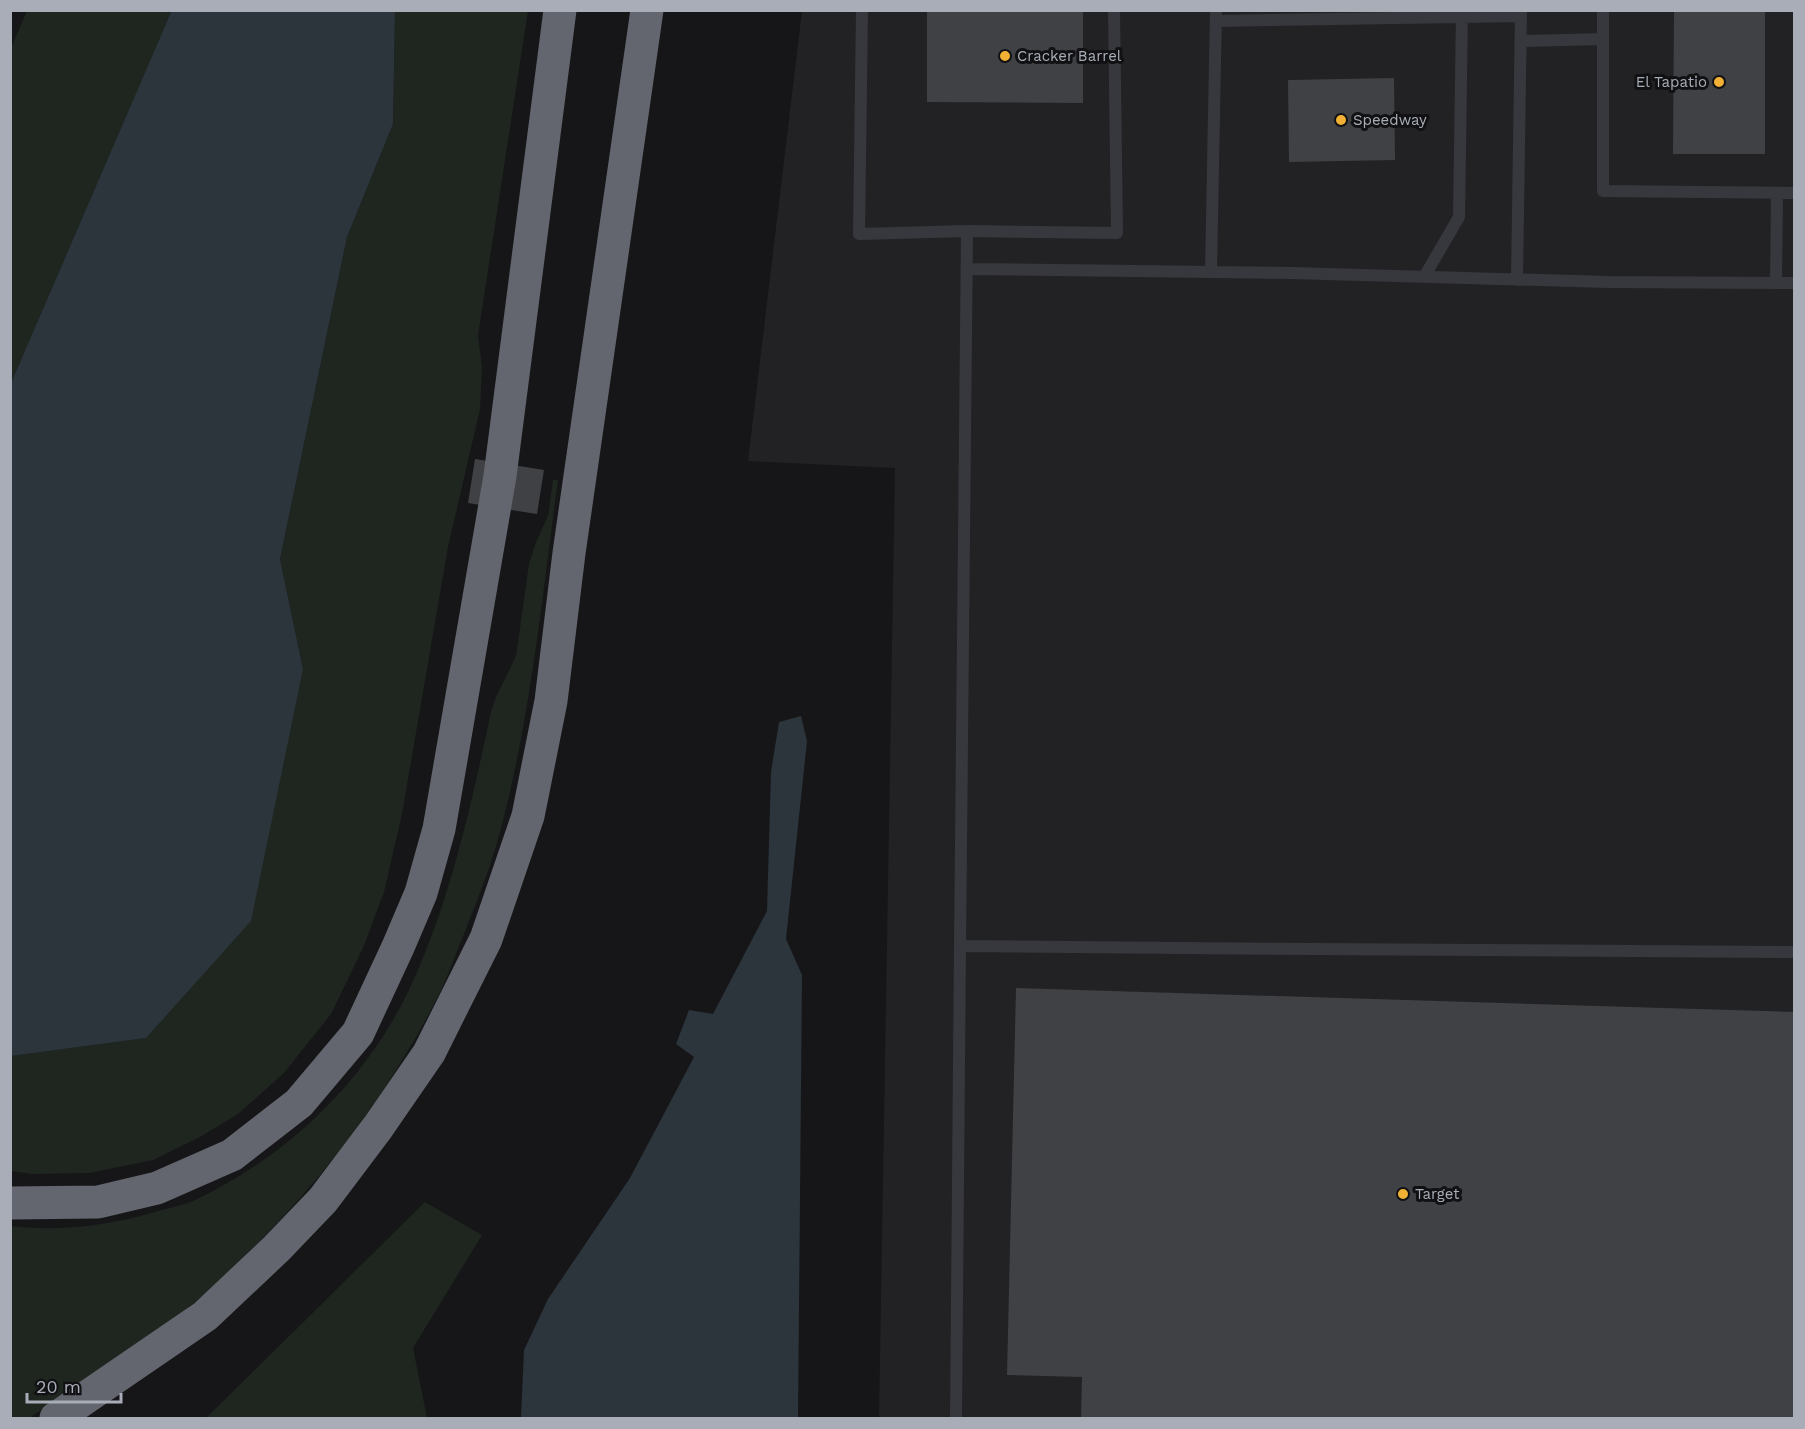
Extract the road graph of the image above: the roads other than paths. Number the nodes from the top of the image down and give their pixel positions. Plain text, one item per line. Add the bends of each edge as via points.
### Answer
1 (560, 10) edge
2 (647, 10) edge
3 (862, 10) edge
4 (1114, 10) edge
5 (1603, 10) edge
6 (1462, 14) edge
7 (1521, 14) edge
8 (1216, 16) edge
9 (1603, 39) junction
10 (1521, 41) junction
11 (1778, 193) junction
12 (1794, 193) edge
13 (967, 231) junction
14 (968, 269) junction
15 (1210, 272) junction
16 (1425, 277) junction
17 (1517, 280) junction
18 (1776, 283) junction
19 (1794, 283) edge
20 (960, 946) junction
21 (1794, 952) edge
22 (10, 1203) edge
23 (56, 1419) edge
24 (956, 1419) edge

1 - 22 highway via 500,476 439,830 421,893 393,958 358,1033 299,1103 232,1155 157,1188 98,1202
2 - 23 highway via 551,701 528,816 486,939 429,1053 323,1200 205,1316
3 - 13 lane via 859,234
4 - 13 lane via 1117,233
5 - 9 lane
6 - 7 lane
6 - 8 lane
6 - 16 lane via 1459,217
7 - 10 lane
8 - 15 lane
9 - 10 lane
9 - 11 lane via 1603,191
10 - 17 lane
11 - 12 lane
11 - 18 lane
13 - 14 lane
14 - 15 lane
14 - 20 lane
15 - 16 lane
16 - 17 lane
17 - 18 lane
18 - 19 lane
20 - 21 lane
20 - 24 lane

